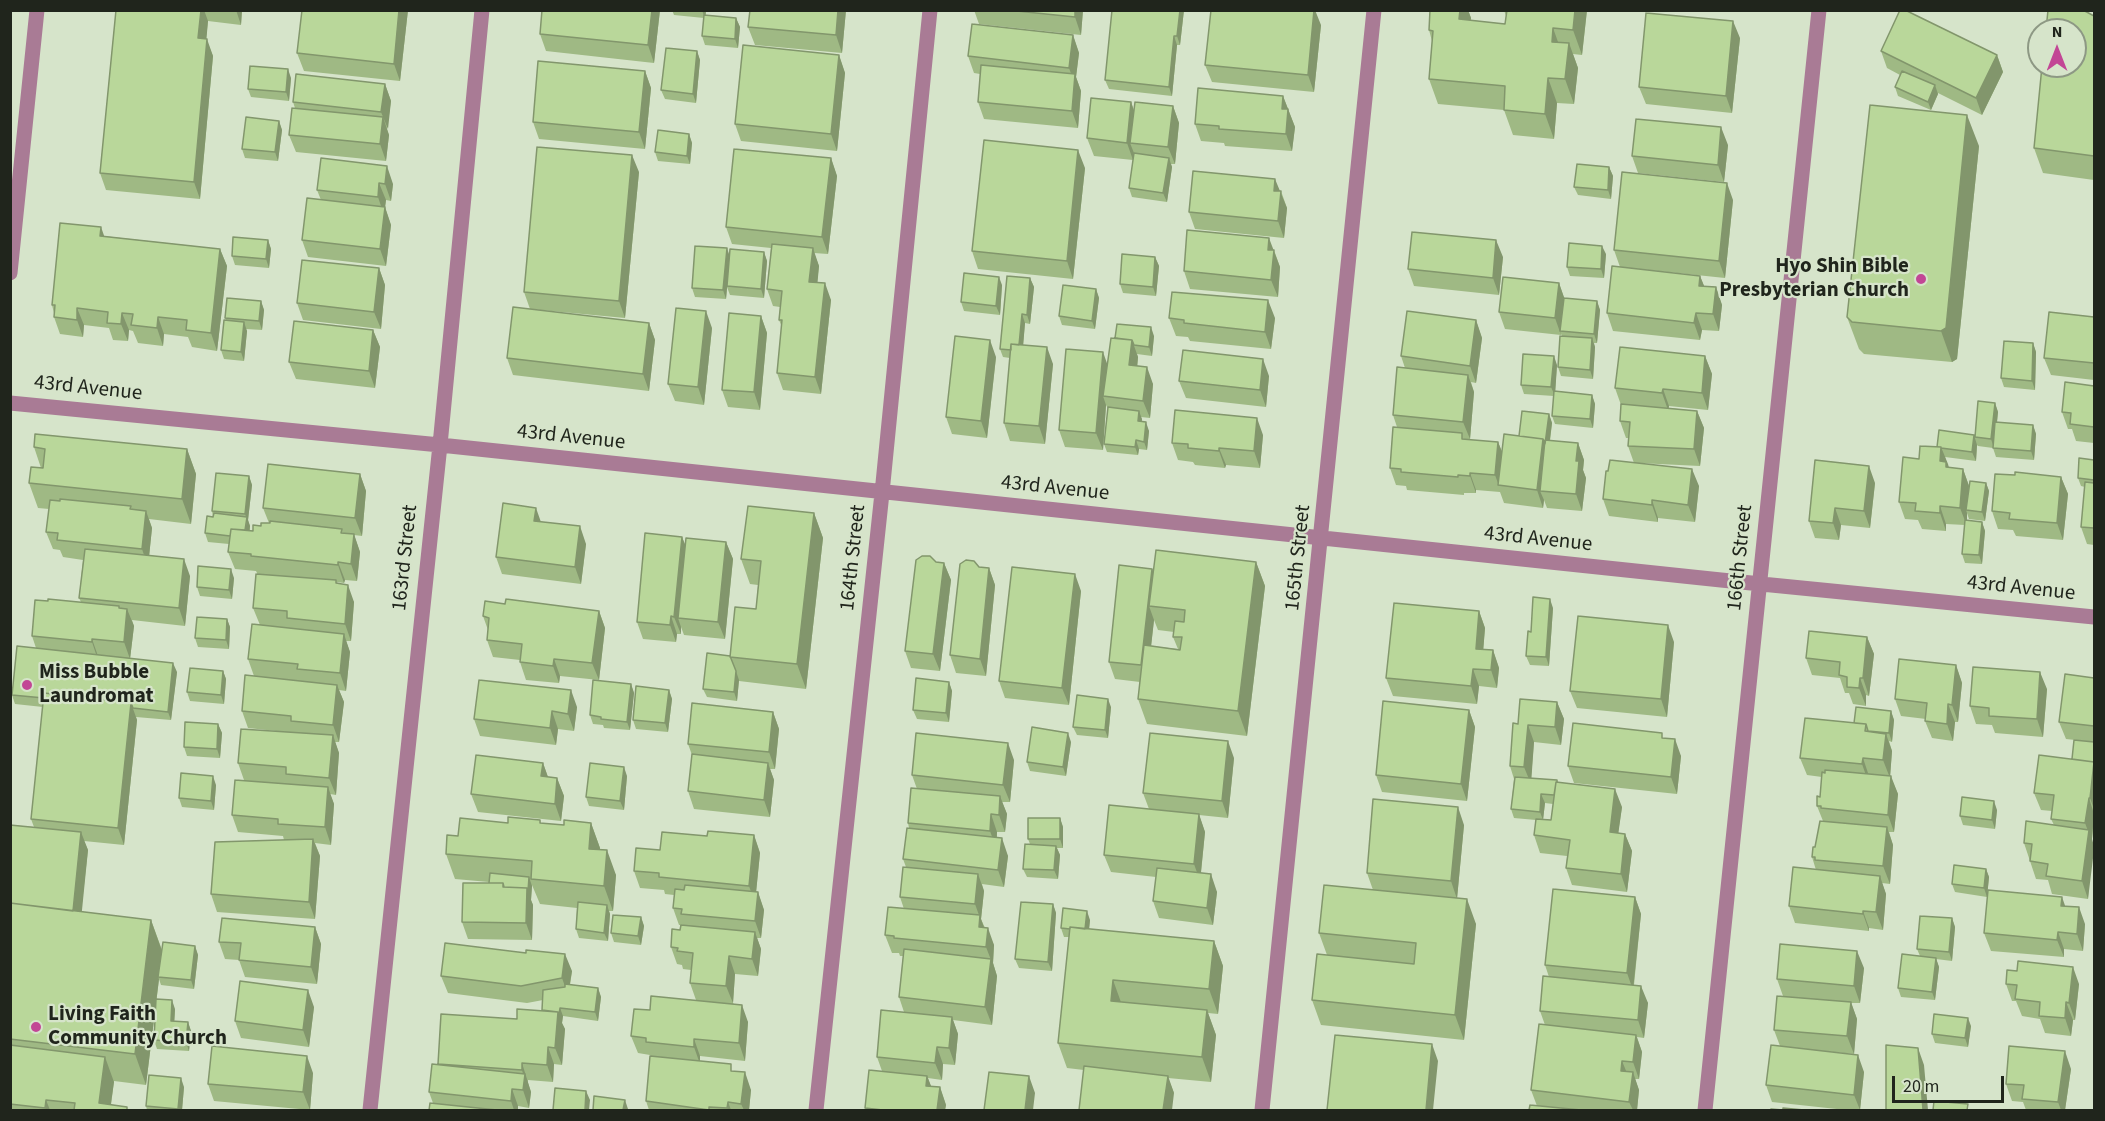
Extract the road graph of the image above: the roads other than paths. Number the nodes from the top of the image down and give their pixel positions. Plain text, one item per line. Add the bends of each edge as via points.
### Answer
1 (37, 10) edge
2 (482, 10) edge
3 (930, 10) edge
4 (1374, 10) edge
5 (1819, 10) edge
6 (10, 273) edge
7 (10, 403) edge
8 (440, 445) junction
9 (882, 493) junction
10 (1322, 538) junction
11 (1759, 584) junction
12 (2094, 617) edge
13 (370, 1110) edge
14 (816, 1110) edge
15 (1262, 1110) edge
16 (1705, 1110) edge

1 - 6 street
2 - 8 street, 163rd Street
3 - 9 street, 164th Street
4 - 10 street, 165th Street
5 - 11 street, 166th Street
7 - 8 street, 43rd Avenue
8 - 9 street, 43rd Avenue
8 - 13 street, 163rd Street
9 - 10 street, 43rd Avenue
9 - 14 street, 164th Street
10 - 11 street, 43rd Avenue
10 - 15 street, 165th Street
11 - 12 street, 43rd Avenue
11 - 16 street, 166th Street

